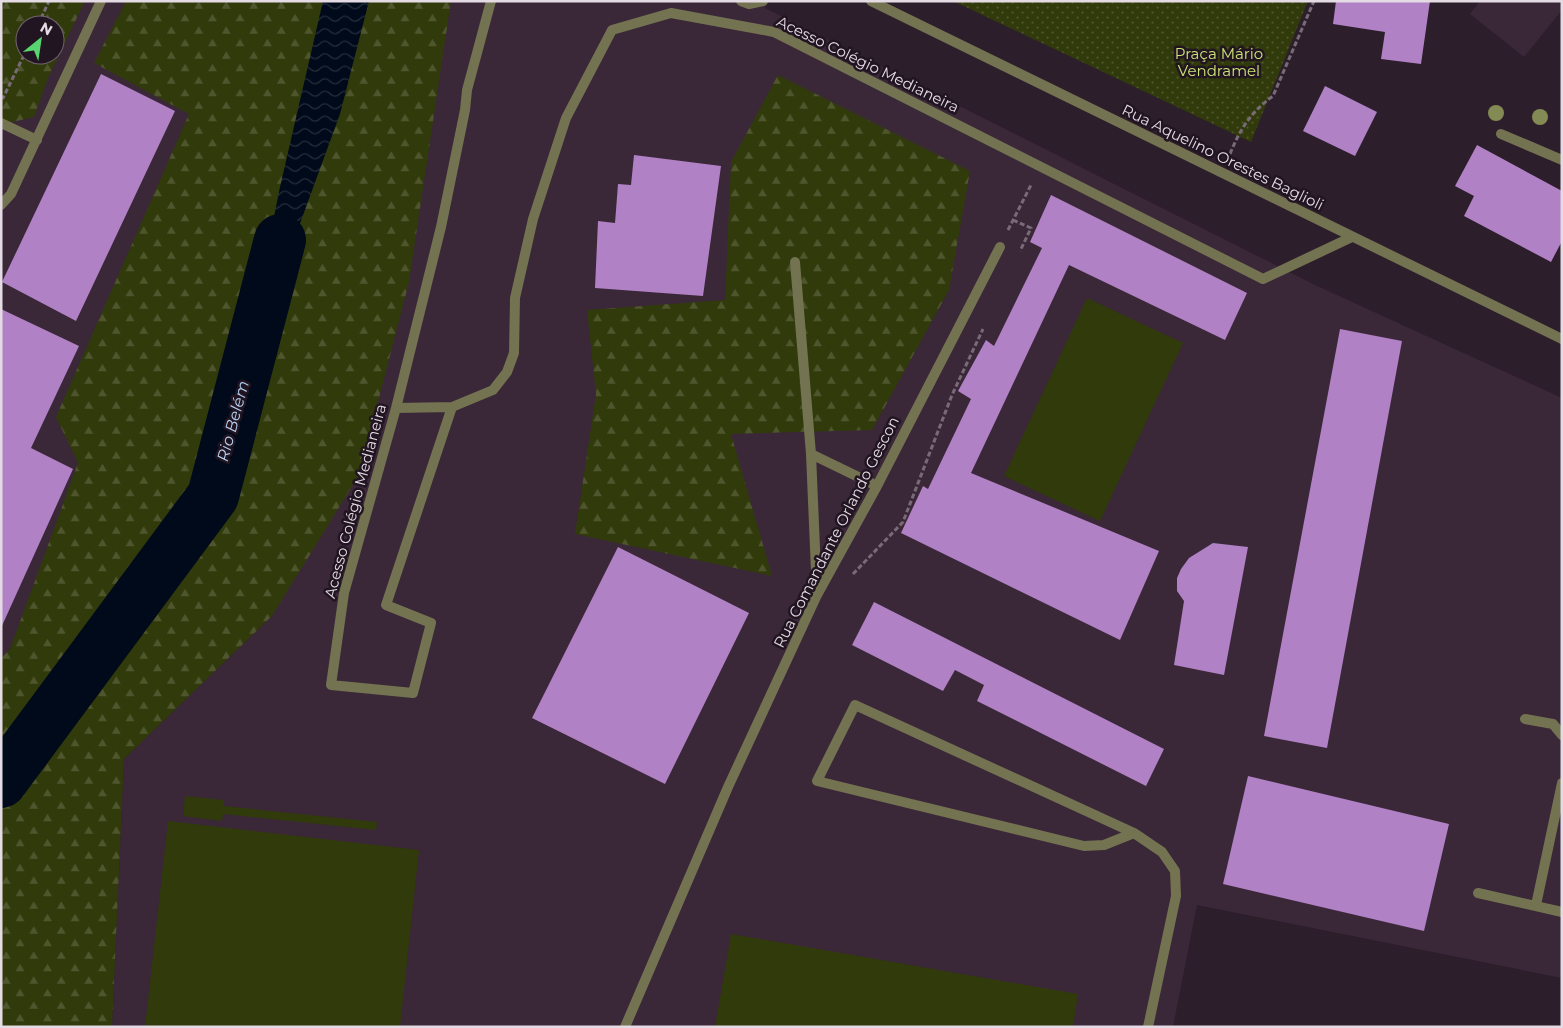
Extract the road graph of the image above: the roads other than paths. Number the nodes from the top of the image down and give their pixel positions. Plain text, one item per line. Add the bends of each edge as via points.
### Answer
1 (101, 1) edge
2 (491, 1) edge
3 (741, 1) edge
4 (763, 1) edge
5 (871, 1) edge
6 (1, 122) edge
7 (1501, 134) dead end
8 (37, 140) junction
9 (1562, 160) edge
10 (1, 205) edge
11 (1352, 237) junction
12 (1000, 246) road end
13 (795, 262) dead end
14 (1562, 339) edge
15 (452, 407) junction
16 (396, 408) junction
17 (811, 454) junction
18 (877, 486) junction
19 (817, 595) junction
20 (1525, 719) dead end
21 (1562, 734) edge
22 (1562, 784) edge
23 (1134, 833) junction
24 (1478, 893) dead end
25 (1536, 905) junction
26 (1562, 912) edge
27 (625, 1027) edge
28 (1148, 1027) edge

1 - 8 street
2 - 16 street, Acesso Colégio Medianeira via 467,90 441,227
3 - 4 street, Acesso Colégio Medianeira via 749,4
5 - 11 street, Rua Aquelino Orestes Baglioli
6 - 8 street
7 - 9 street
8 - 10 street via 11,194
11 - 14 street, Rua Aquelino Orestes Baglioli
11 - 15 street, Acesso Colégio Medianeira via 1263,279 774,32 670,13 612,30 566,118 533,219 515,298 514,353 507,372 493,390
12 - 18 street, Rua Comandante Orlando Gescon
13 - 17 street
15 - 16 street
15 - 16 street, Acesso Colégio Medianeira via 386,605 431,623 413,693 331,685 344,593
17 - 18 street
17 - 19 street
18 - 19 street, Rua Comandante Orlando Gescon
19 - 27 street, Rua Comandante Orlando Gescon via 728,786
20 - 21 street via 1553,724
22 - 25 street
23 - 23 street via 855,705 817,781 1084,846 1104,845
23 - 28 street via 1162,852 1175,871 1176,896
24 - 25 street
25 - 26 street

